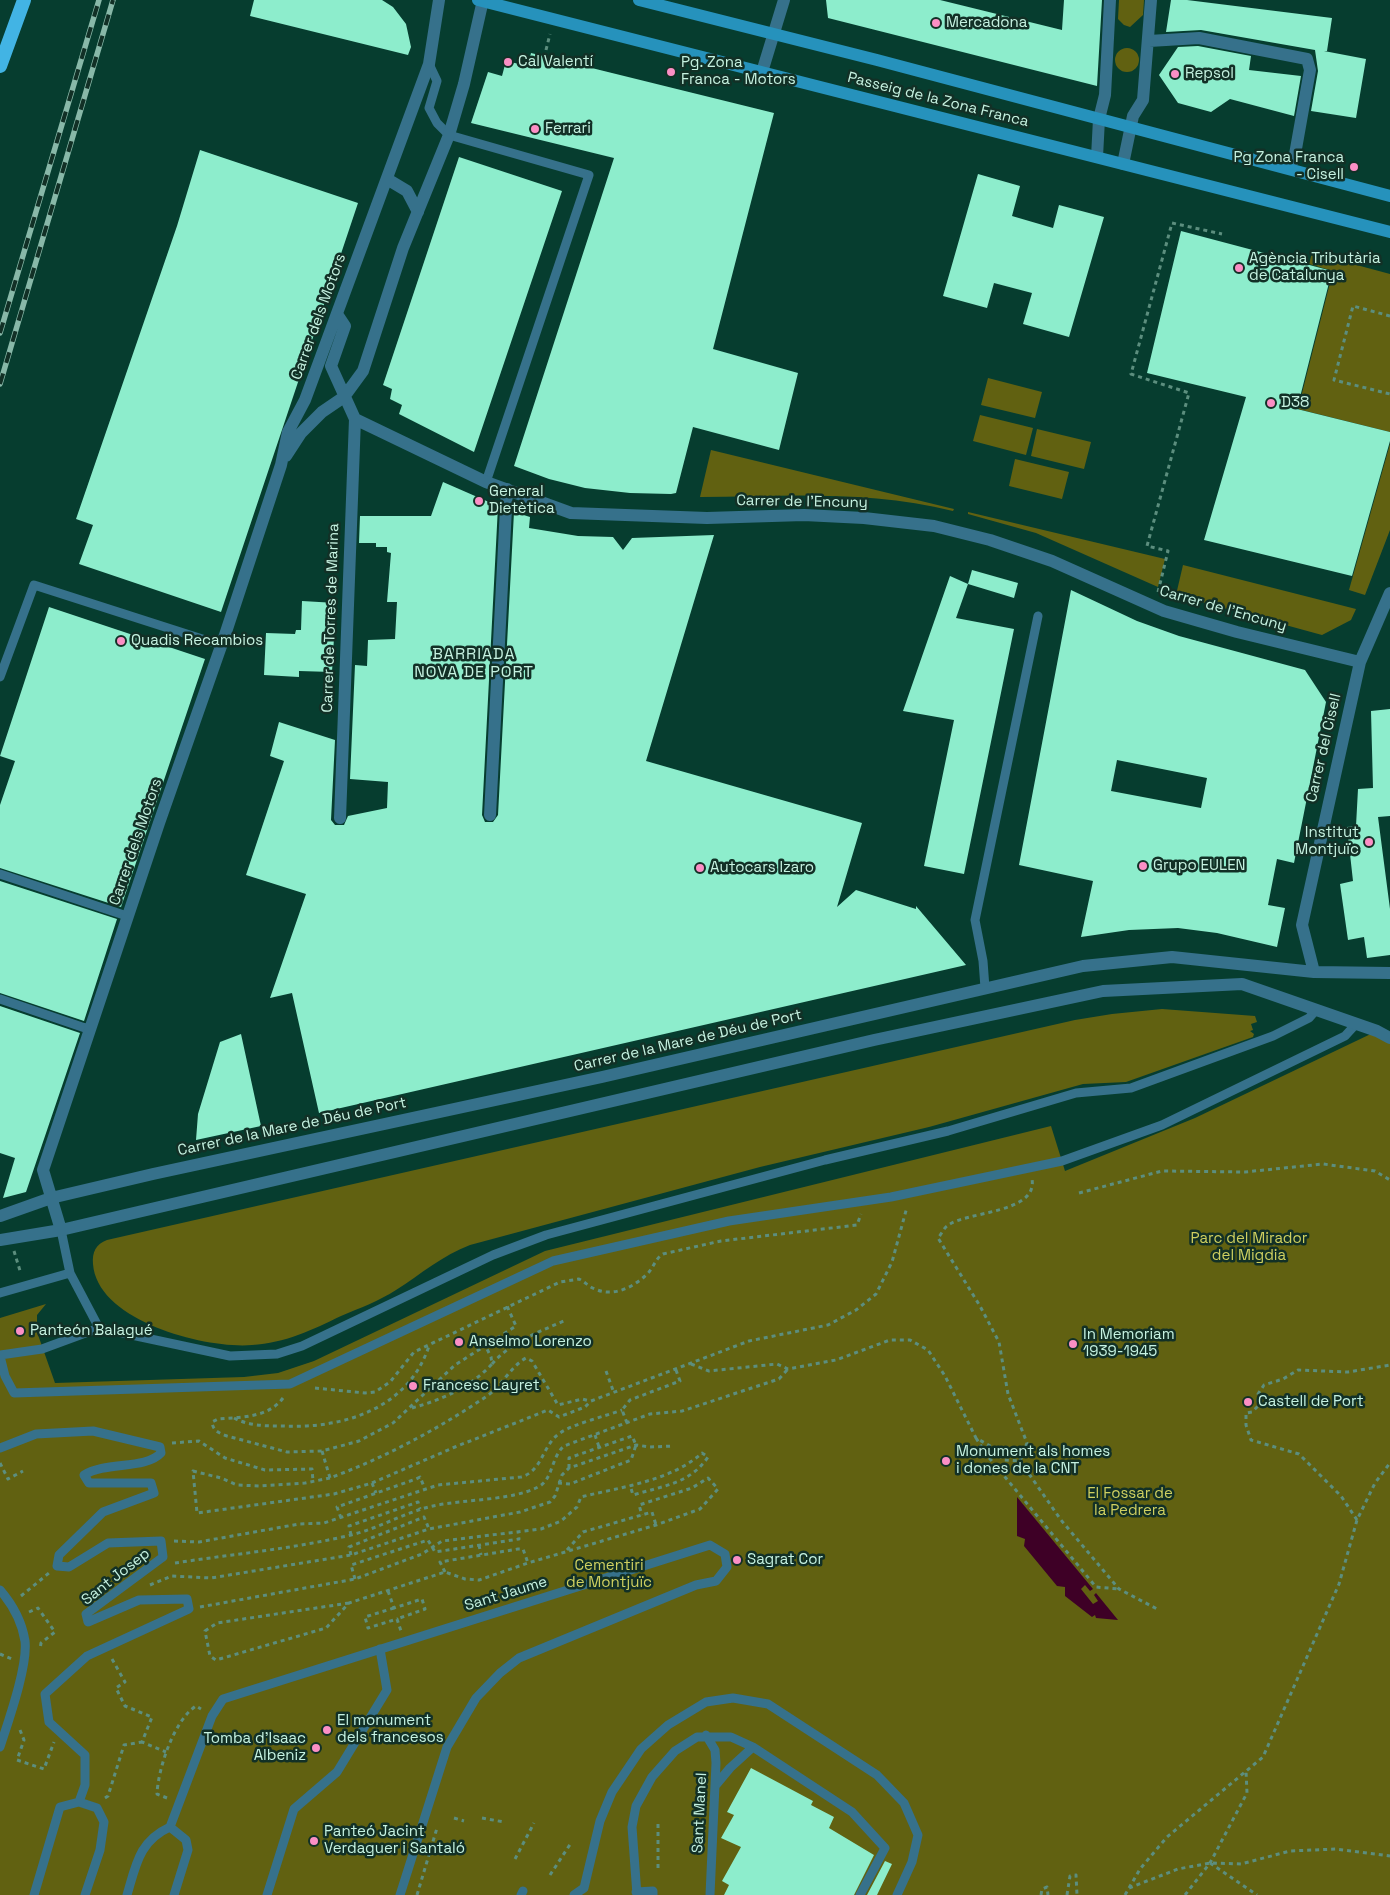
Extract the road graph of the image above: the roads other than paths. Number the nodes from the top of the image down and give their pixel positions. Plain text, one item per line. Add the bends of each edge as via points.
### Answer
1 (24, 0) edge
2 (438, 0) edge
3 (481, 0) edge
4 (639, 0) edge
5 (784, 0) edge
6 (1110, 0) edge
7 (1151, 0) edge
8 (772, 33) junction
9 (1149, 41) junction
10 (429, 64) junction
11 (0, 66) edge
12 (762, 72) junction
13 (1099, 119) junction
14 (1131, 128) junction
15 (449, 135) junction
16 (1097, 157) junction
17 (1294, 160) dead end
18 (1123, 164) junction
19 (387, 179) junction
20 (1390, 196) edge
21 (418, 212) junction
22 (1390, 232) edge
23 (337, 314) junction
24 (344, 397) junction
25 (355, 419) junction
26 (281, 465) junction
27 (486, 482) junction
28 (507, 490) junction
29 (1390, 593) edge
30 (1038, 616) dead end
31 (221, 645) junction
32 (1360, 662) junction
33 (0, 677) edge
34 (490, 815) dead end
35 (340, 818) dead end
36 (0, 874) edge
37 (127, 916) junction
38 (1314, 972) junction
39 (1390, 973) edge
40 (985, 988) junction
41 (0, 999) edge
42 (1316, 1010) junction
43 (1356, 1024) junction
44 (90, 1027) junction
45 (1390, 1038) edge
46 (51, 1198) junction
47 (0, 1216) edge
48 (61, 1230) junction
49 (0, 1240) edge
50 (70, 1273) junction
51 (0, 1293) edge
52 (100, 1328) junction
53 (0, 1356) edge
54 (0, 1448) edge
55 (0, 1590) edge
56 (380, 1649) junction
57 (706, 1735) junction
58 (0, 1747) edge
59 (753, 1747) junction
60 (715, 1786) junction
61 (79, 1802) junction
62 (170, 1826) junction
63 (586, 1891) edge
64 (637, 1894) edge
65 (34, 1895) edge
66 (85, 1895) edge
67 (127, 1895) edge
68 (174, 1895) edge
69 (267, 1895) edge
70 (400, 1895) edge
71 (574, 1895) edge
72 (653, 1895) edge
73 (710, 1895) edge
74 (860, 1895) edge
75 (897, 1895) edge

1 - 11 highway
2 - 10 street, Carrer dels Motors
3 - 12 main road, Passeig de la Zona Franca
3 - 15 street, Carrer dels Motors via 464,84
4 - 8 main road, Passeig de la Zona Franca
5 - 8 street
6 - 13 street via 1105,95
7 - 9 street
8 - 12 street
8 - 13 main road, Passeig de la Zona Franca
9 - 14 street via 1143,100 1133,116
9 - 17 street via 1198,38 1307,59 1310,70
10 - 15 lane via 437,81 429,108
10 - 19 street, Carrer dels Motors
12 - 16 main road, Passeig de la Zona Franca
13 - 14 main road, Passeig de la Zona Franca
13 - 16 street
14 - 18 street
14 - 20 main road, Passeig de la Zona Franca
15 - 21 street, Carrer dels Motors
15 - 27 lane via 589,175
16 - 18 main road, Passeig de la Zona Franca
18 - 22 main road, Passeig de la Zona Franca
19 - 21 street via 407,191
19 - 23 street, Carrer dels Motors
21 - 24 street, Carrer dels Motors via 363,371
23 - 24 street via 345,326 331,366
23 - 26 street, Carrer dels Motors via 305,400 288,432
24 - 25 street
24 - 26 street, Carrer dels Motors via 322,412 301,433
25 - 27 street, Carrer de l'Encuny
25 - 35 street, Carrer de Torres de Marina
26 - 31 street, Carrer dels Motors
27 - 28 street, Carrer de l'Encuny
28 - 32 street, Carrer de l'Encuny via 571,513 707,518 812,516 934,526 990,540 1052,561 1164,611
28 - 34 street
29 - 32 street, Carrer del Cisell
30 - 40 lane via 975,920
31 - 33 lane via 34,585
31 - 37 street, Carrer dels Motors
32 - 38 street, Carrer del Cisell via 1302,925
36 - 37 lane
37 - 44 street, Carrer dels Motors
38 - 39 street, Carrer de la Mare de Déu de Port
38 - 40 street, Carrer de la Mare de Déu de Port via 1172,957 1084,966
40 - 46 street, Carrer de la Mare de Déu de Port via 602,1078
41 - 44 lane
42 - 43 street
42 - 48 street via 1242,984 1102,991 874,1040
42 - 52 lane via 1310,1018 1273,1036 1131,1088 1076,1093 948,1130 546,1235 493,1255 302,1346 278,1354 230,1356
43 - 45 street
43 - 53 lane via 1345,1036 1162,1125 1062,1161 908,1194 729,1221 554,1260 290,1384 14,1393
44 - 46 street, Carrer dels Motors via 42,1170
46 - 47 street, Carrer de la Mare de Déu de Port
46 - 48 street, Carrer dels Motors
48 - 49 street
48 - 50 lane
50 - 51 lane
50 - 52 lane
52 - 53 lane via 42,1348
54 - 61 lane, Sant Josep via 36,1434 93,1431 160,1447 161,1454 149,1462 95,1468 84,1475 89,1482 152,1482 154,1493 103,1512 59,1555 57,1566 69,1567 108,1543 161,1541 164,1557 86,1614 88,1622 139,1600 187,1599 189,1609 87,1656 45,1694 49,1722 85,1755 85,1785
55 - 58 lane via 18,1618 25,1642 20,1680
56 - 62 lane, Sant Jaume via 223,1699 212,1716
56 - 69 lane via 387,1690 337,1772 294,1809
56 - 70 lane, Sant Jaume via 710,1546 725,1554 727,1567 716,1581 696,1585 519,1658 476,1698 447,1747
57 - 59 lane via 731,1737
57 - 60 lane, Sant Manel via 715,1750
57 - 64 lane via 686,1742 675,1751 652,1778 636,1806 632,1827
59 - 60 lane
59 - 74 lane via 852,1812 884,1848
60 - 73 lane, Sant Manel
61 - 65 lane via 60,1807
61 - 66 lane via 97,1808 104,1822 100,1850
62 - 67 lane via 158,1832 141,1850
62 - 68 lane via 186,1840 188,1850
63 - 71 lane
63 - 75 lane via 600,1821 612,1792 641,1749 668,1725 706,1702 733,1698 768,1704 877,1775 904,1803 918,1835 912,1862
64 - 72 lane via 653,1891

